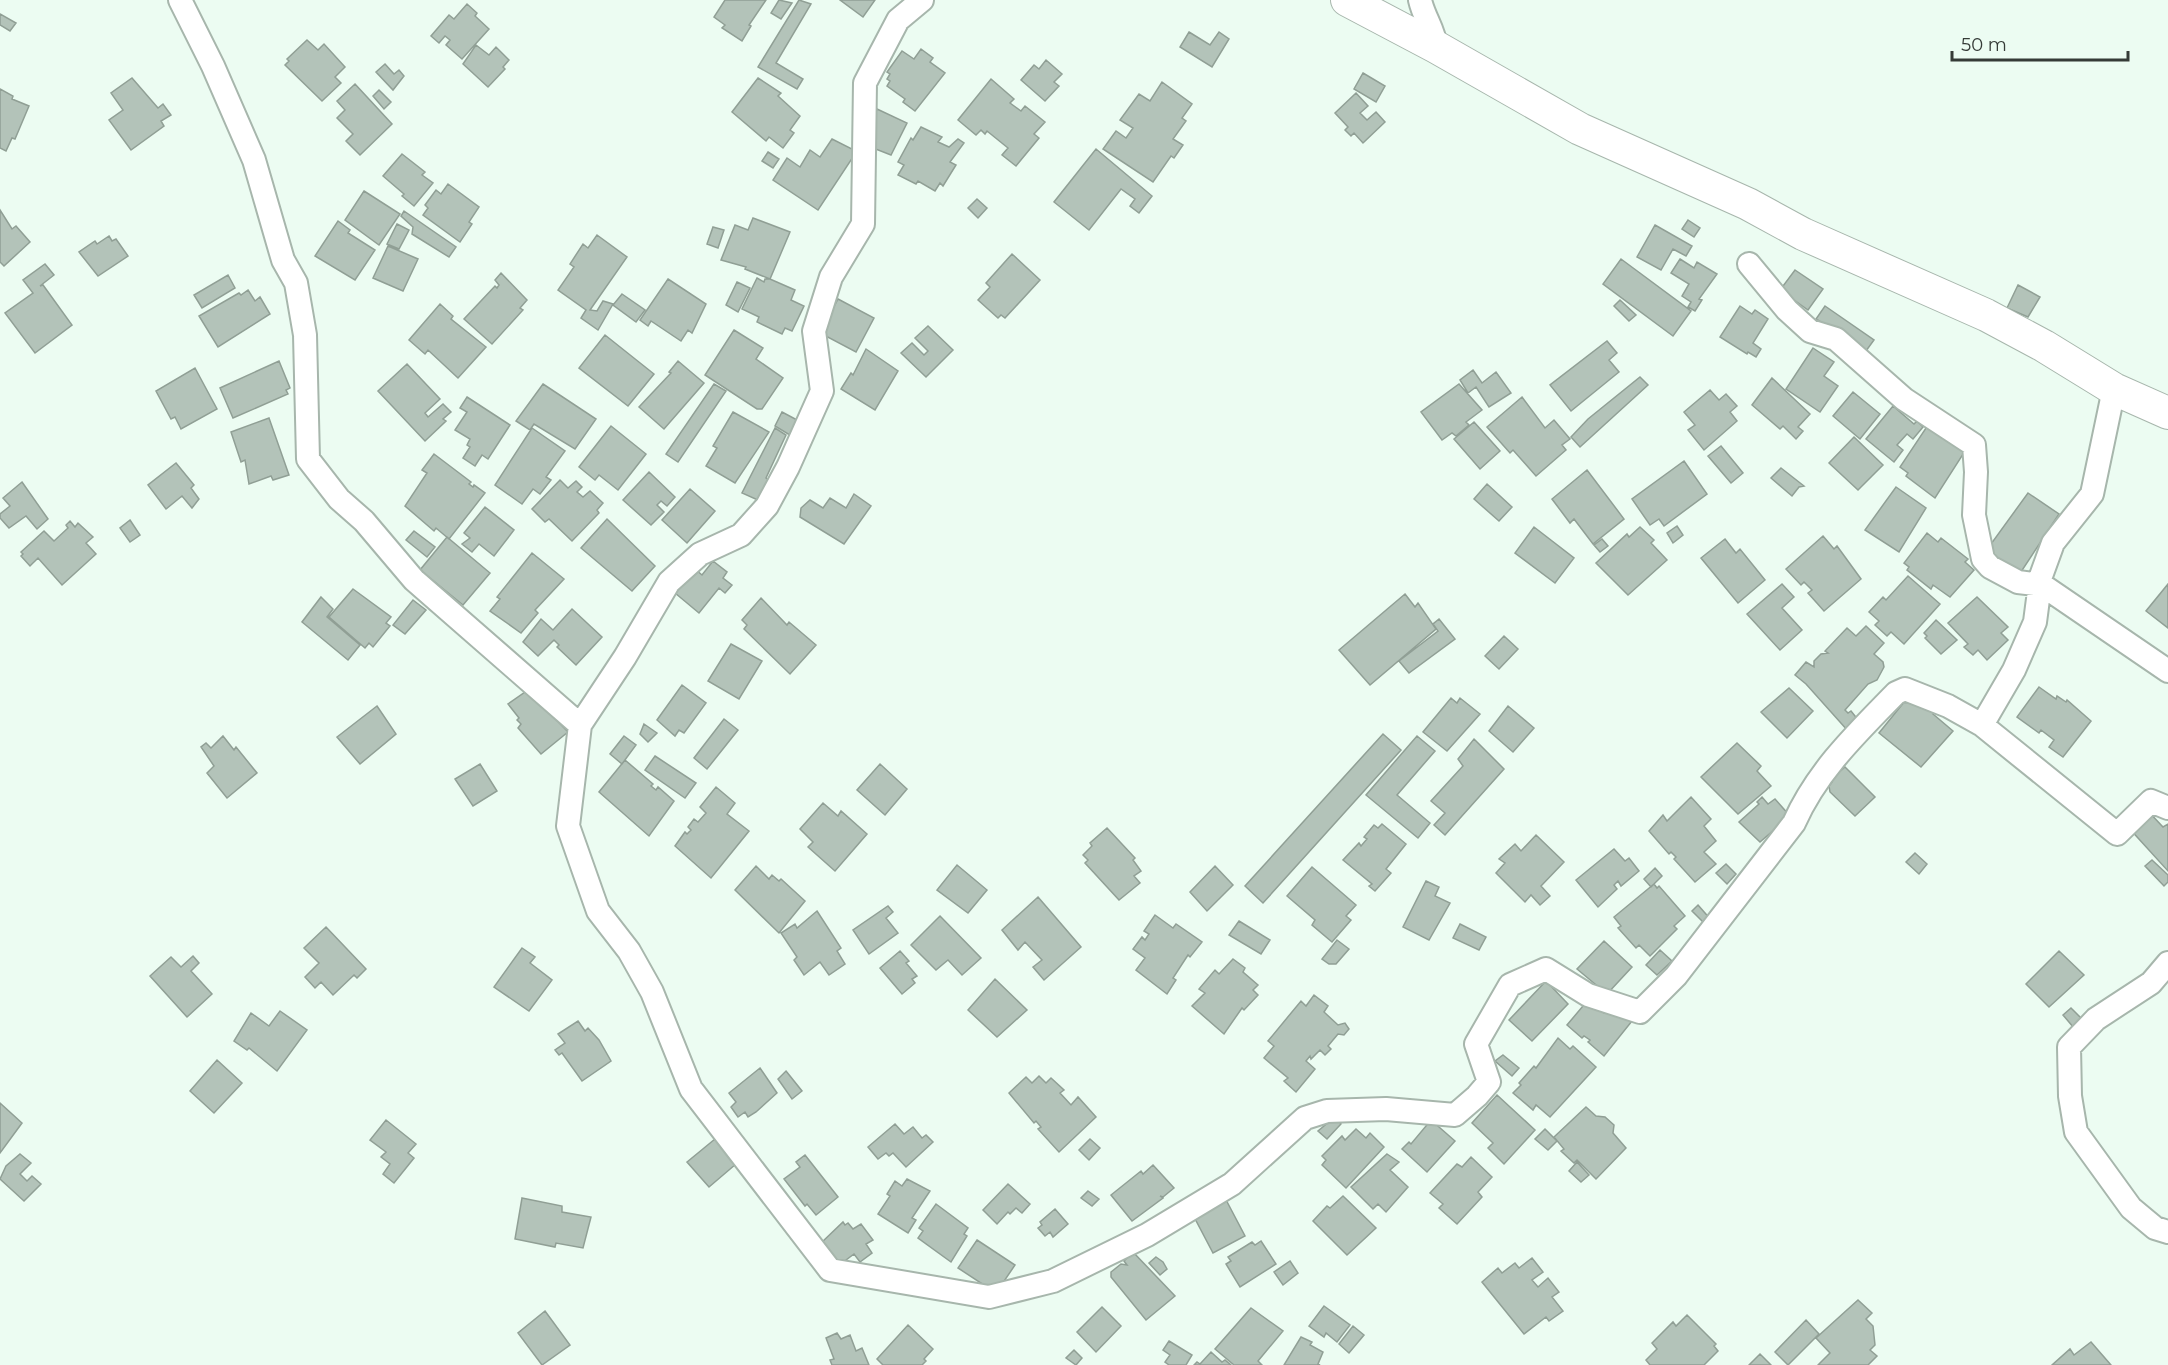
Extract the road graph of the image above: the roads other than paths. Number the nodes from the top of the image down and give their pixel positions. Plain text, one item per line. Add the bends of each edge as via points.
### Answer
1 (180, 0) edge
2 (922, 0) edge
3 (1347, 0) edge
4 (1420, 0) edge
5 (1436, 47) junction
6 (1749, 264) dead end
7 (2114, 389) junction
8 (2168, 413) edge
9 (2040, 584) junction
10 (2168, 671) edge
11 (580, 725) junction
12 (1982, 725) junction
13 (2168, 808) edge
14 (2168, 963) edge
15 (2168, 1232) edge

1 - 11 street via 254,160 283,260 296,283 305,335 308,459 339,499 364,521 414,580
2 - 11 street via 898,20 865,83 863,224 831,277 814,331 822,391 788,467 767,506 741,535 700,554 669,582
3 - 5 main road
4 - 5 street via 1423,15 1434,30
5 - 7 main road via 1580,129 1986,315
6 - 9 street via 1810,331 1836,339 1904,399 1974,445 1974,515 1983,559 2018,582
7 - 8 main road
7 - 9 street via 2092,494 2053,543
9 - 10 street
9 - 12 street via 2035,622 2014,670
11 - 12 street via 568,826 598,911 629,951 652,992 691,1089 830,1270 989,1297 1053,1281 1147,1235 1232,1184 1305,1118 1327,1111 1386,1109 1455,1115 1489,1082 1476,1044 1493,1012 1510,985 1546,969 1588,995 1640,1012 1676,976 1794,823 1806,795 1847,742 1896,693 1905,689
12 - 13 street via 2117,834 2151,801
14 - 15 street via 2151,983 2096,1019 2069,1047 2070,1096 2076,1132 2131,1208 2156,1228

